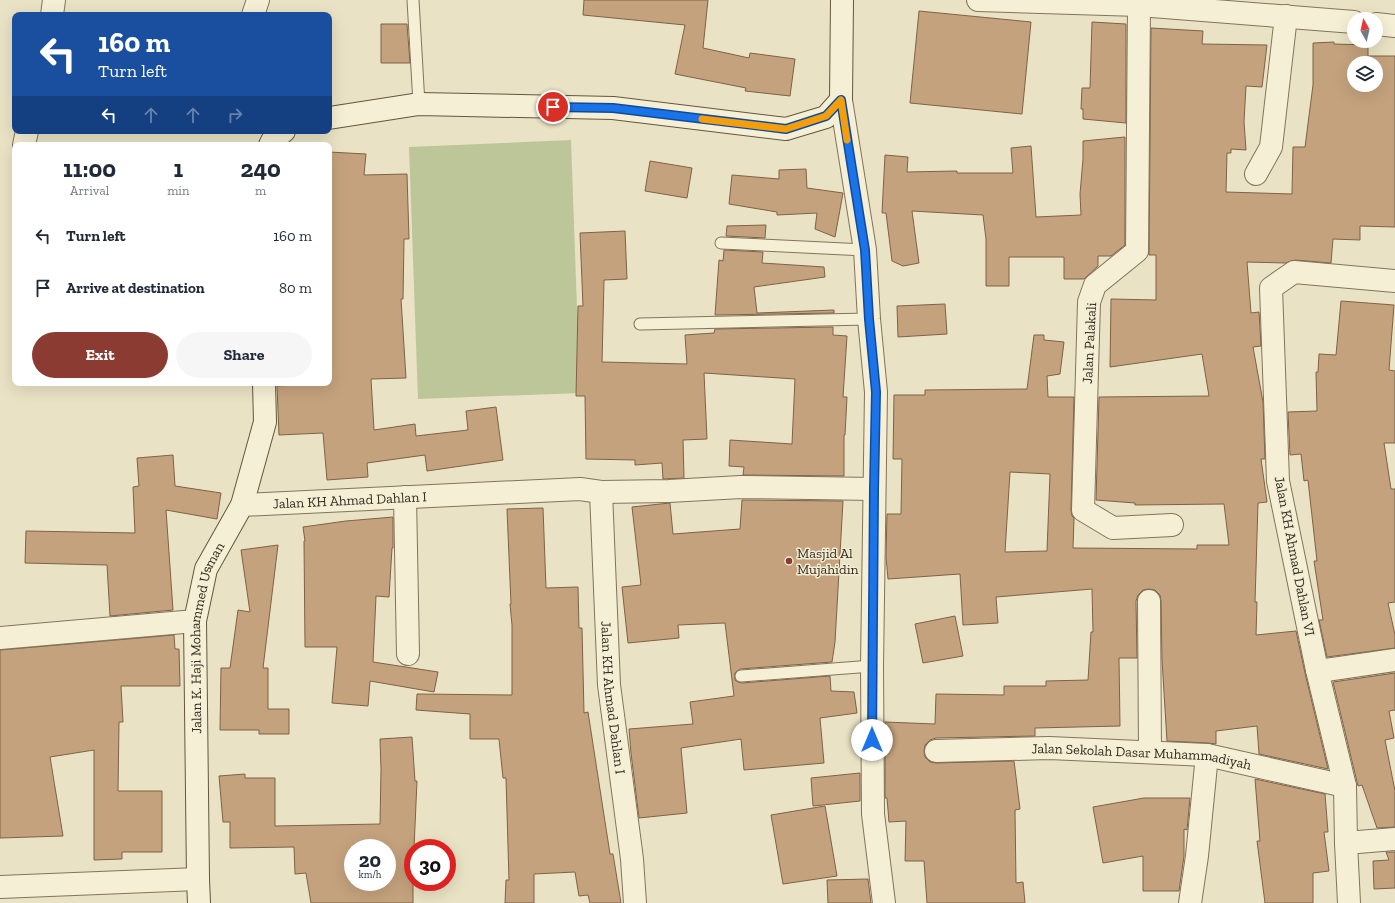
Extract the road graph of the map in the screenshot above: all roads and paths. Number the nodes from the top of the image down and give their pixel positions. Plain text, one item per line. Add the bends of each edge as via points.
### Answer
1 (54, 0) edge
2 (258, 0) edge
3 (412, 0) edge
4 (842, 0) edge
5 (978, 0) edge
6 (1139, 5) junction
7 (1256, 7) edge
8 (52, 12) edge
9 (254, 12) edge
10 (1286, 16) junction
11 (1347, 21) edge
12 (1383, 25) edge
13 (1395, 26) edge
14 (841, 100) junction
15 (418, 104) junction
16 (332, 118) edge
17 (280, 134) edge
18 (272, 142) edge
19 (1256, 174) dead end
20 (721, 243) dead end
21 (865, 250) junction
22 (1395, 280) edge
23 (869, 319) junction
24 (640, 324) dead end
25 (264, 386) edge
26 (874, 489) junction
27 (601, 492) junction
28 (404, 498) junction
29 (242, 504) junction
30 (1172, 525) dead end
31 (1149, 601) dead end
32 (195, 621) junction
33 (0, 638) edge
34 (408, 654) dead end
35 (1395, 660) edge
36 (872, 666) junction
37 (1317, 670) junction
38 (740, 676) dead end
39 (936, 751) dead end
40 (1150, 752) junction
41 (1207, 755) junction
42 (1345, 786) junction
43 (1395, 839) edge
44 (1346, 844) junction
45 (198, 879) junction
46 (0, 887) edge
47 (199, 903) edge
48 (635, 903) edge
49 (884, 903) edge
50 (1190, 903) edge
51 (1349, 903) edge

1 - 8 street
2 - 9 street
3 - 15 lane
4 - 14 street
5 - 6 street
6 - 7 street
6 - 30 street, Jalan Palakali via 1137,251 1095,285 1089,302 1083,510 1113,528
7 - 10 street
10 - 11 street
10 - 19 street via 1271,147
12 - 13 street
14 - 15 street via 826,116 786,129 613,108
14 - 21 street
15 - 16 street
17 - 18 street
20 - 21 lane
21 - 23 street
22 - 37 street, Jalan KH Ahmad Dahlan VI via 1294,272 1271,288 1278,481
23 - 24 lane
23 - 26 street via 876,392
25 - 29 street, Jalan K. Haji Mohammed Usman via 265,422
26 - 27 street, Jalan KH Ahmad Dahlan I via 741,486 669,492
26 - 36 street
27 - 28 street, Jalan KH Ahmad Dahlan I via 580,489
27 - 48 street, Jalan KH Ahmad Dahlan I via 609,685 632,859
28 - 29 street, Jalan KH Ahmad Dahlan I
28 - 34 street
29 - 32 street, Jalan K. Haji Mohammed Usman via 206,569
31 - 40 street
32 - 33 street
32 - 45 street, Jalan K. Haji Mohammed Usman
35 - 37 street
36 - 38 lane
36 - 49 street via 873,814
37 - 42 street, Jalan KH Ahmad Dahlan VI
39 - 40 street, Jalan Sekolah Dasar Muhammadiyah via 1049,748
40 - 41 street, Jalan Sekolah Dasar Muhammadiyah
41 - 42 street, Jalan Sekolah Dasar Muhammadiyah
41 - 50 street
42 - 44 street, Jalan KH Ahmad Dahlan VI
43 - 44 street
44 - 51 street, Jalan KH Ahmad Dahlan VI
45 - 46 street
45 - 47 street, Jalan K. Haji Mohammed Usman

